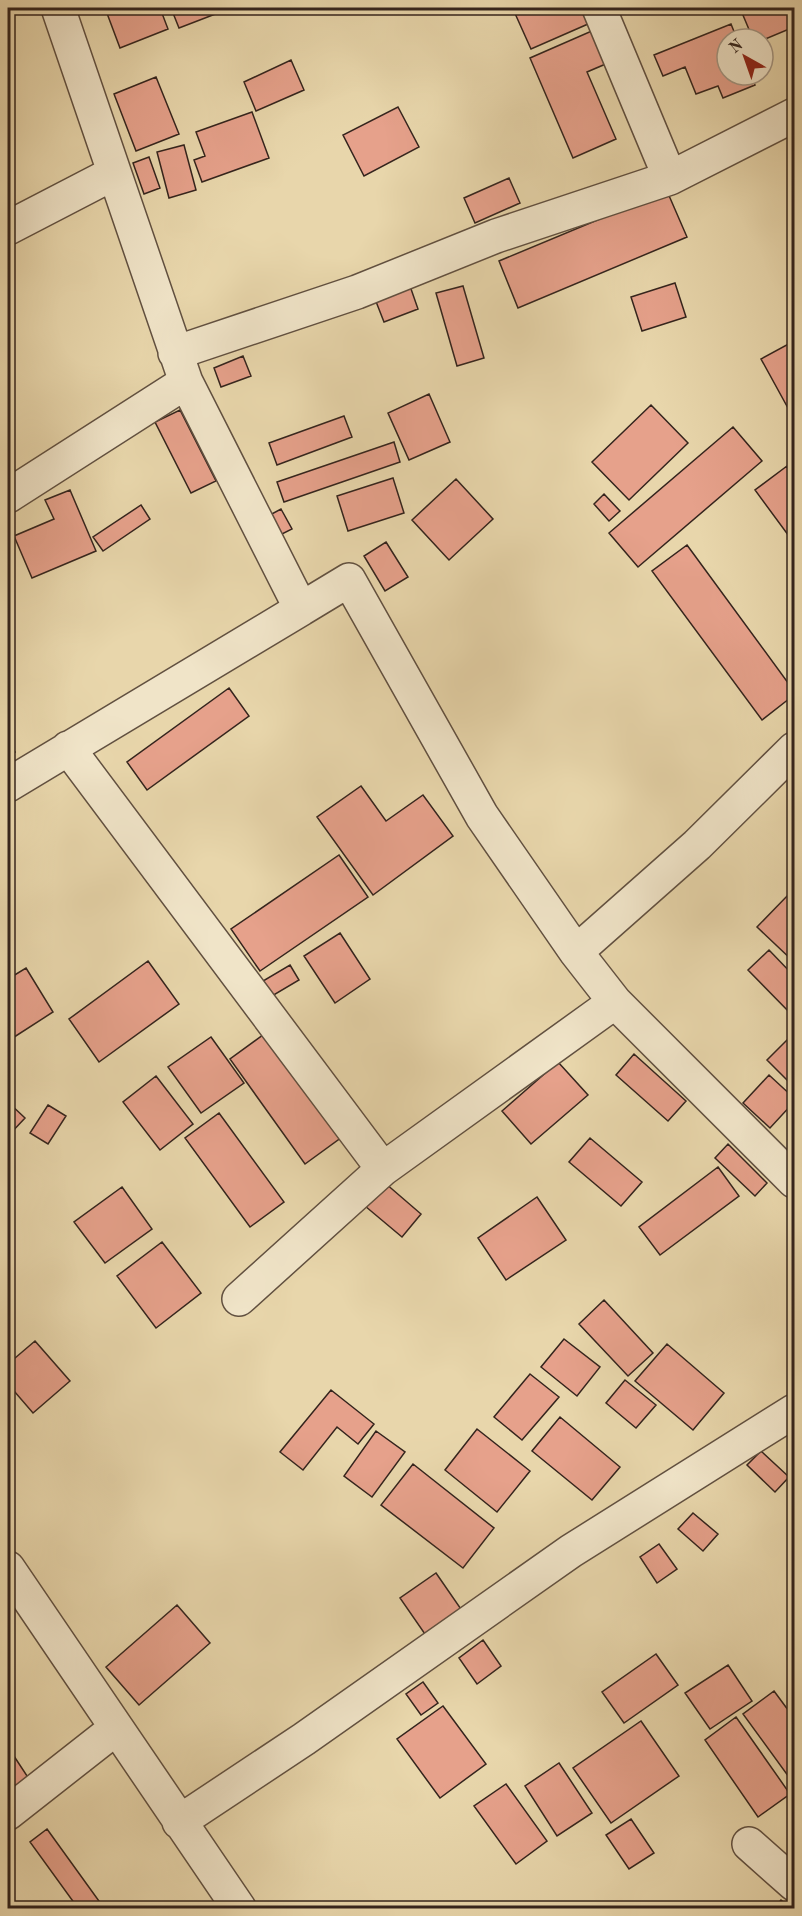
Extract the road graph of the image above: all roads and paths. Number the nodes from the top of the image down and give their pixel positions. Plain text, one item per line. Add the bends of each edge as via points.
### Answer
1 (58, 8) edge
2 (599, 8) edge
3 (795, 115) edge
4 (114, 173) junction
5 (670, 178) junction
6 (8, 228) edge
7 (180, 368) junction
8 (8, 496) edge
9 (301, 609) junction
10 (68, 748) junction
11 (795, 749) edge
12 (8, 785) edge
13 (576, 952) junction
14 (615, 1002) junction
15 (383, 1170) junction
16 (795, 1181) edge
17 (239, 1299) dead end
18 (795, 1411) edge
19 (8, 1568) edge
20 (115, 1729) junction
21 (8, 1813) edge
22 (179, 1822) junction
23 (749, 1844) dead end
24 (795, 1884) edge
25 (239, 1908) edge

1 - 4 street
2 - 5 street
3 - 5 street
4 - 6 street
4 - 7 street
5 - 7 street via 496,236
7 - 8 street
7 - 9 street
9 - 10 street
9 - 13 street via 350,580 482,816
10 - 12 street
10 - 15 street
11 - 13 street via 697,845
13 - 14 street
14 - 15 street
14 - 16 street
15 - 17 street
18 - 22 street via 571,1551
19 - 20 street
20 - 21 street
20 - 22 street
22 - 25 street
23 - 24 street

